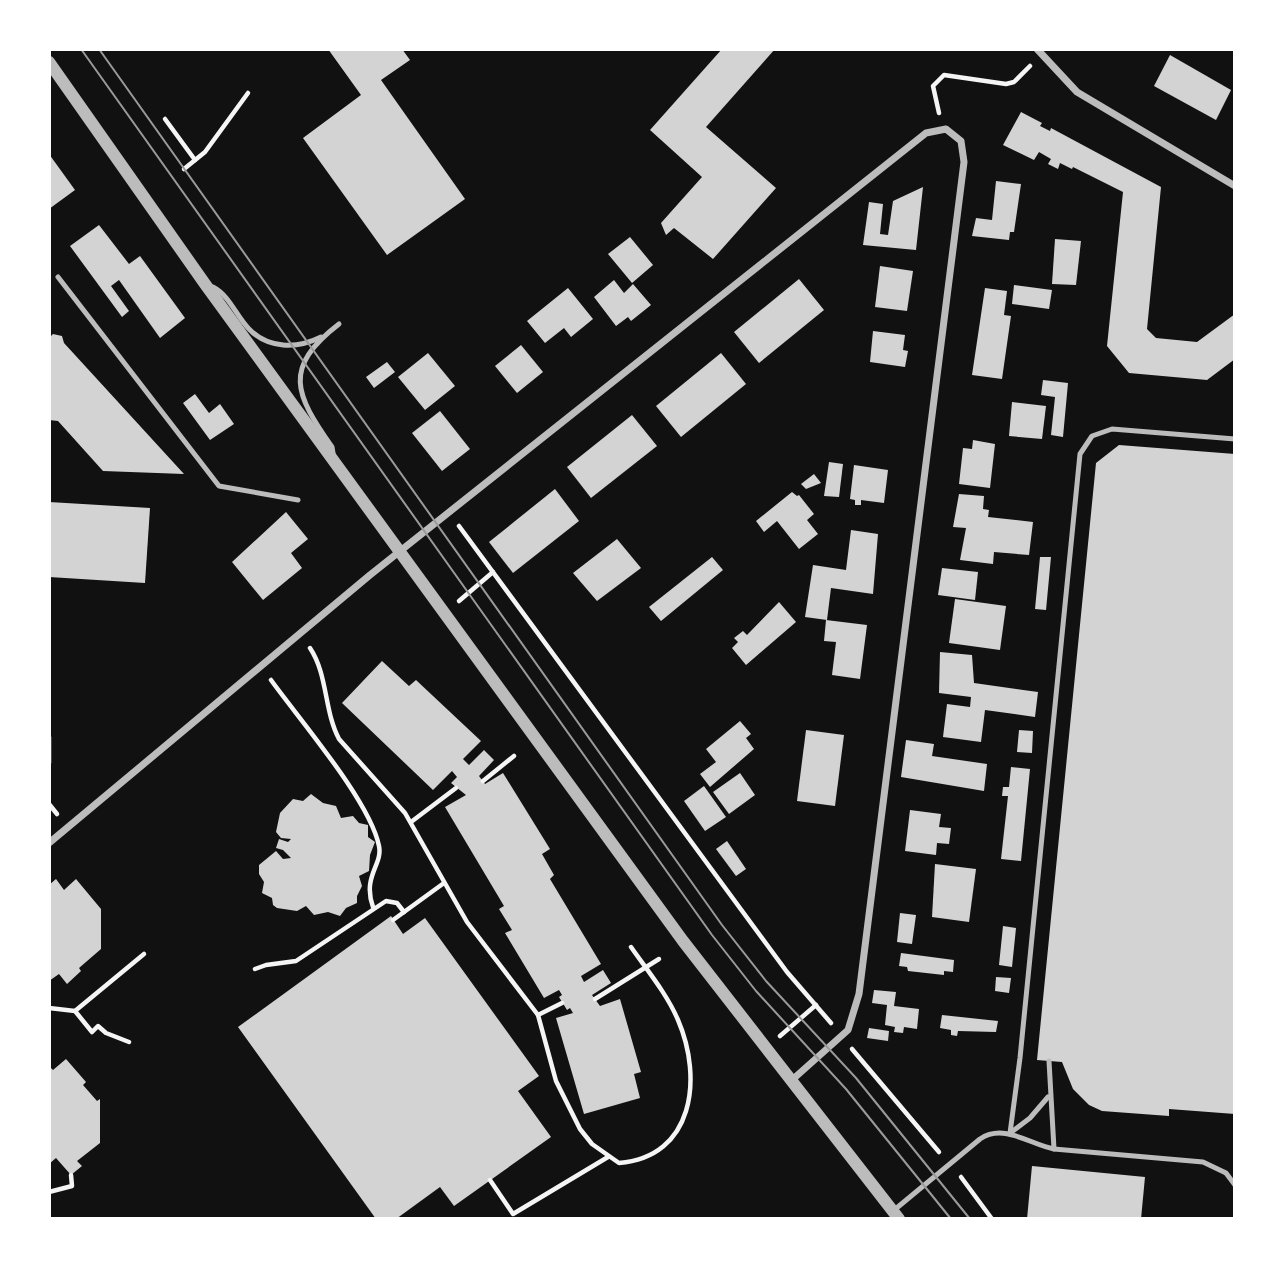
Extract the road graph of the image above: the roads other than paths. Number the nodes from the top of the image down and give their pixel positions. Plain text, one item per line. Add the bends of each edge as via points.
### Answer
1 (1037, 49) edge
2 (49, 62) edge
3 (1235, 186) edge
4 (58, 277) dead end
5 (205, 284) junction
6 (340, 324) dead end
7 (327, 334) junction
8 (1235, 439) edge
9 (335, 462) junction
10 (298, 500) dead end
11 (400, 552) junction
12 (49, 843) edge
13 (1049, 1061) dead end
14 (792, 1080) junction
15 (1048, 1096) junction
16 (1010, 1133) junction
17 (1054, 1149) junction
18 (1235, 1185) edge
19 (896, 1215) edge

1 - 3 street via 1077,92
2 - 5 street
4 - 10 lane via 219,486
5 - 7 lane via 220,291 248,329 274,344 308,344
5 - 9 street
6 - 7 lane
7 - 9 lane via 304,362 299,393 332,447
8 - 16 lane via 1112,429 1092,436 1080,454
9 - 11 street
11 - 12 street
11 - 14 street via 682,941
11 - 14 street via 926,133 939,128 951,131 961,141 964,162 855,1012 841,1037
13 - 15 lane
14 - 19 street
15 - 16 lane
15 - 17 lane
16 - 17 lane
16 - 19 lane via 985,1136
17 - 18 lane via 1203,1162 1226,1173

